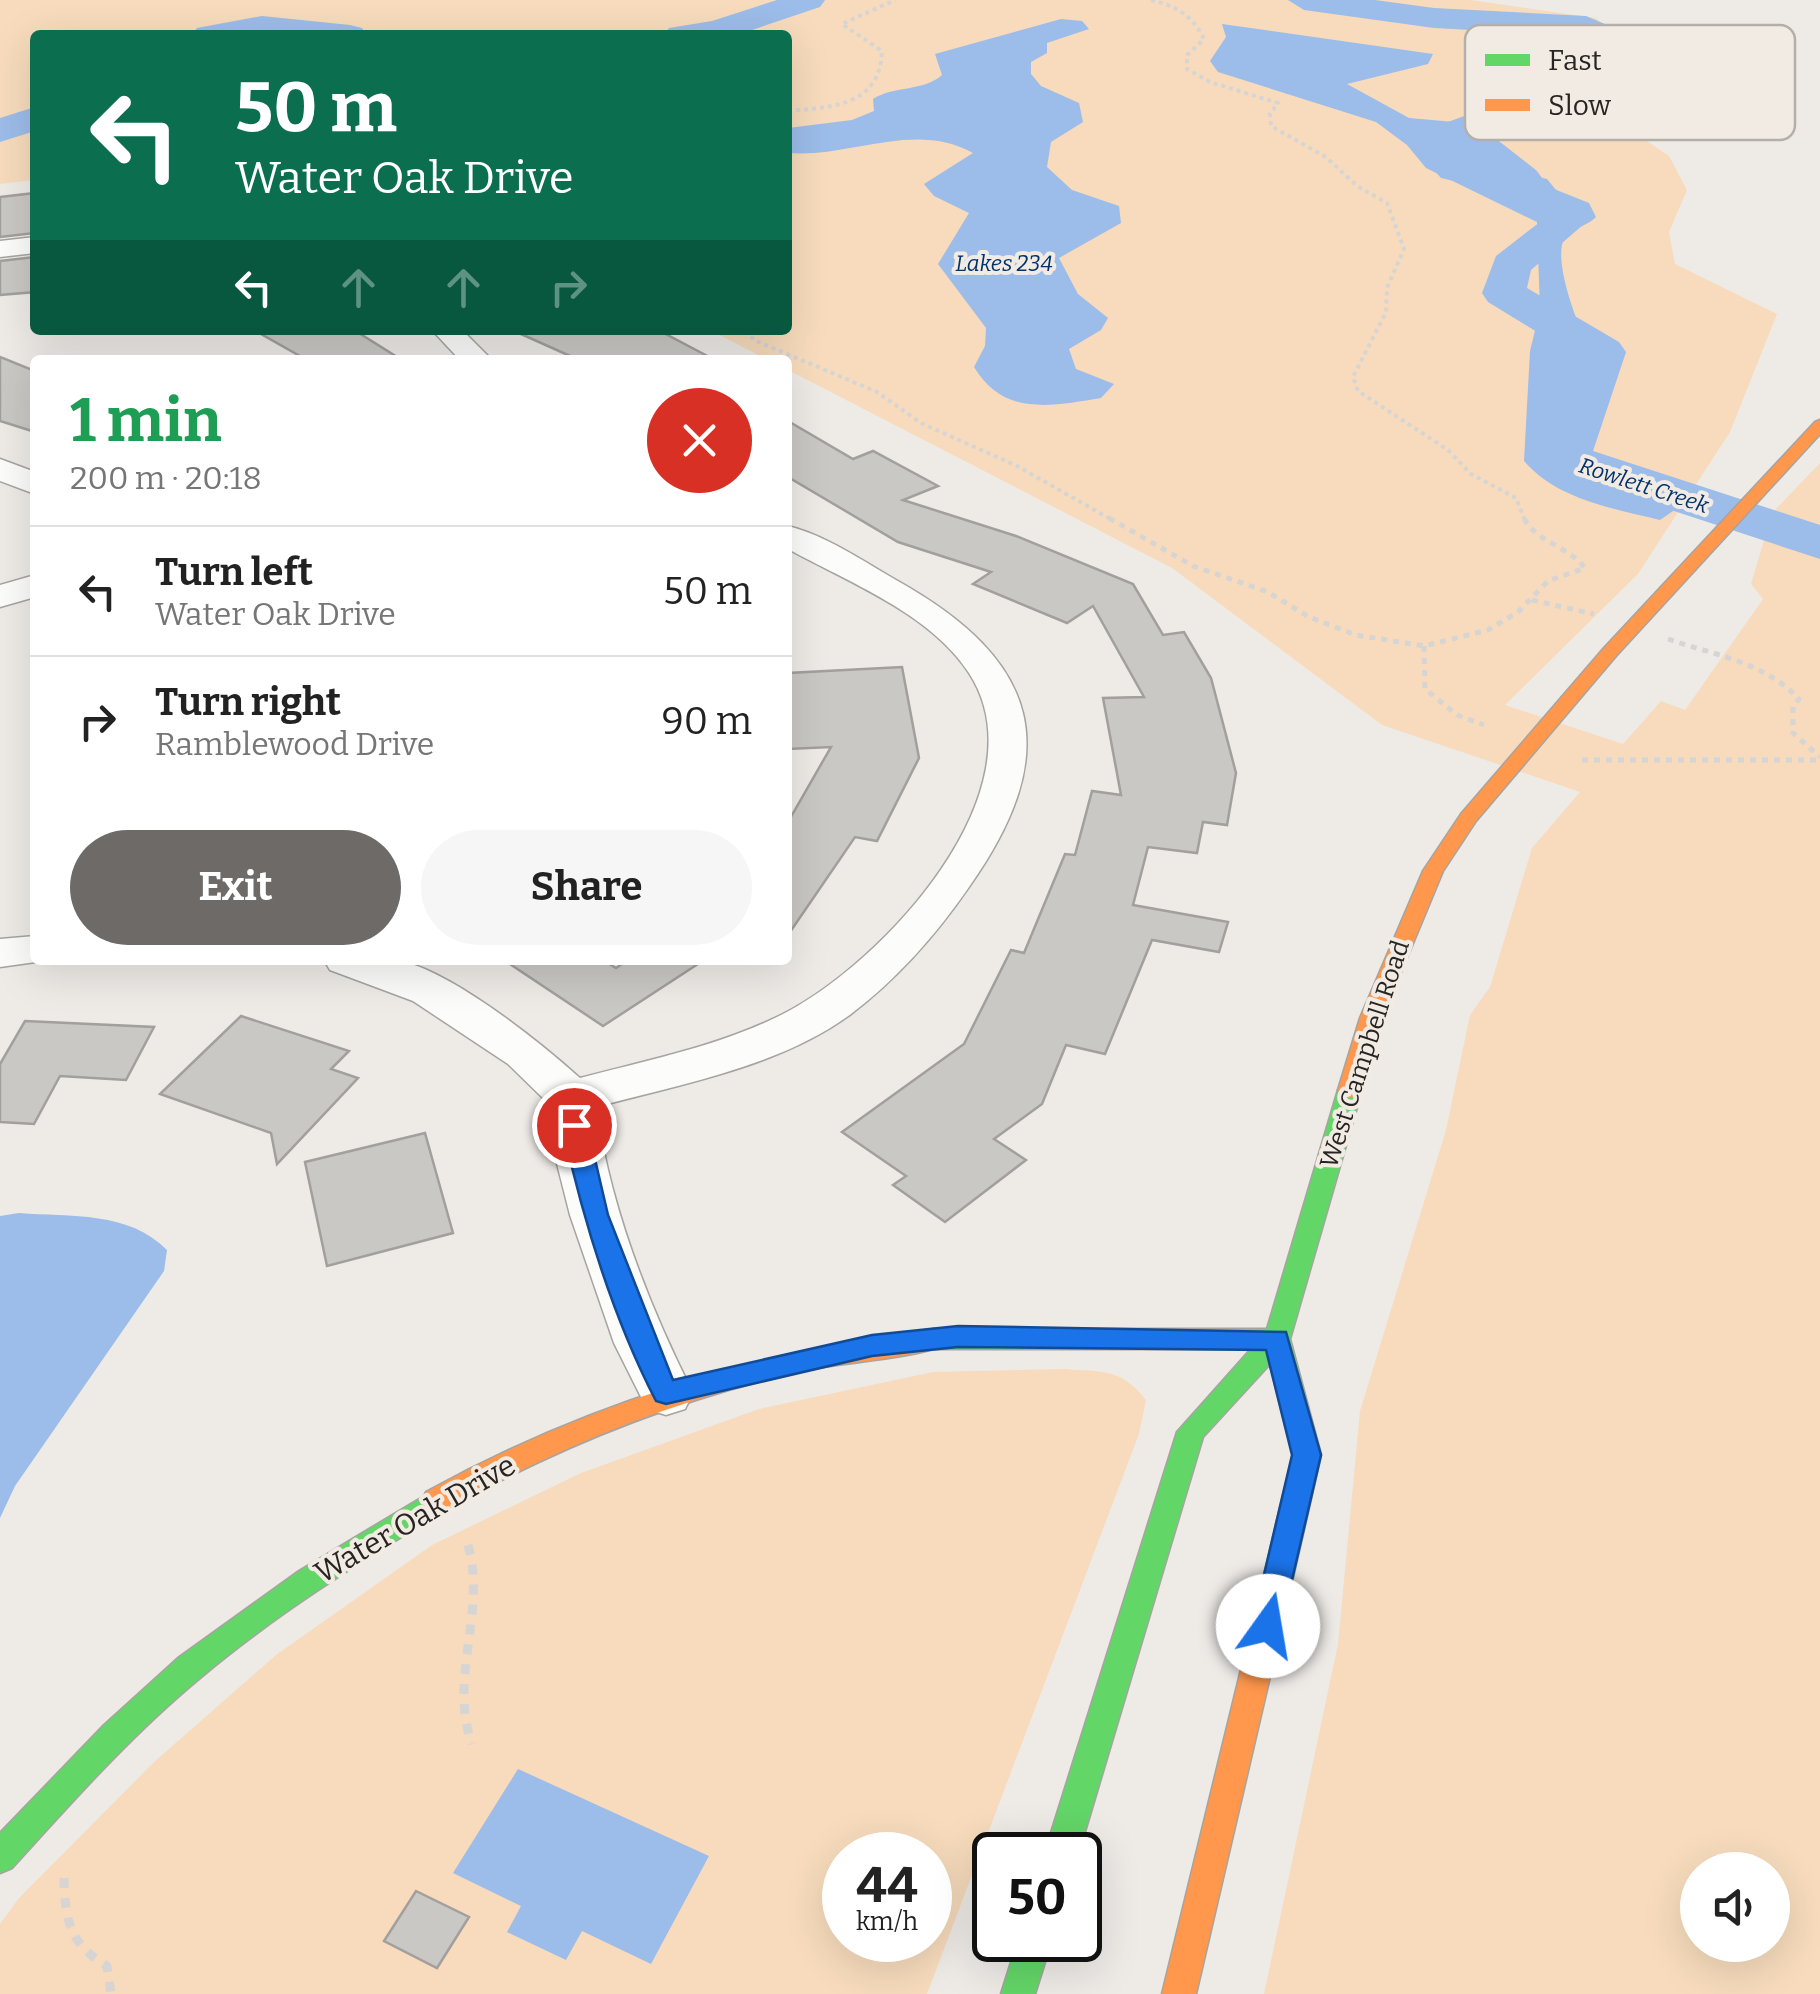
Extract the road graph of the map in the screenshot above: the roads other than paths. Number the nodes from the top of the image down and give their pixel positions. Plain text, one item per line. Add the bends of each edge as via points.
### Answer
1 (30, 246) edge
2 (0, 250) edge
3 (451, 335) edge
4 (472, 355) edge
5 (1820, 425) edge
6 (0, 469) edge
7 (30, 482) edge
8 (792, 538) edge
9 (30, 588) edge
10 (0, 597) edge
11 (30, 950) edge
12 (0, 953) edge
13 (365, 965) edge
14 (571, 1097) junction
15 (1276, 1339) junction
16 (666, 1393) junction
17 (1068, 1832) edge
18 (0, 1857) edge
19 (1028, 1962) edge
20 (1018, 1994) edge
21 (1179, 1994) edge

1 - 2 street
3 - 4 street
5 - 15 main road, West Campbell Road via 1632,626 1468,818 1433,871 1371,1018
6 - 7 street
8 - 14 street via 939,624 983,666 1003,707 1010,743 1002,787 922,926 858,988 802,1024 715,1058
9 - 10 street
11 - 12 street
13 - 14 street via 428,991 524,1054
14 - 16 street via 595,1215
15 - 16 main road, Water Oak Drive via 958,1336 872,1346
15 - 17 main road, West Campbell Road via 1192,1432
15 - 21 main road via 1306,1455
16 - 18 main road, Water Oak Drive via 483,1473 328,1566 188,1668
19 - 20 main road

